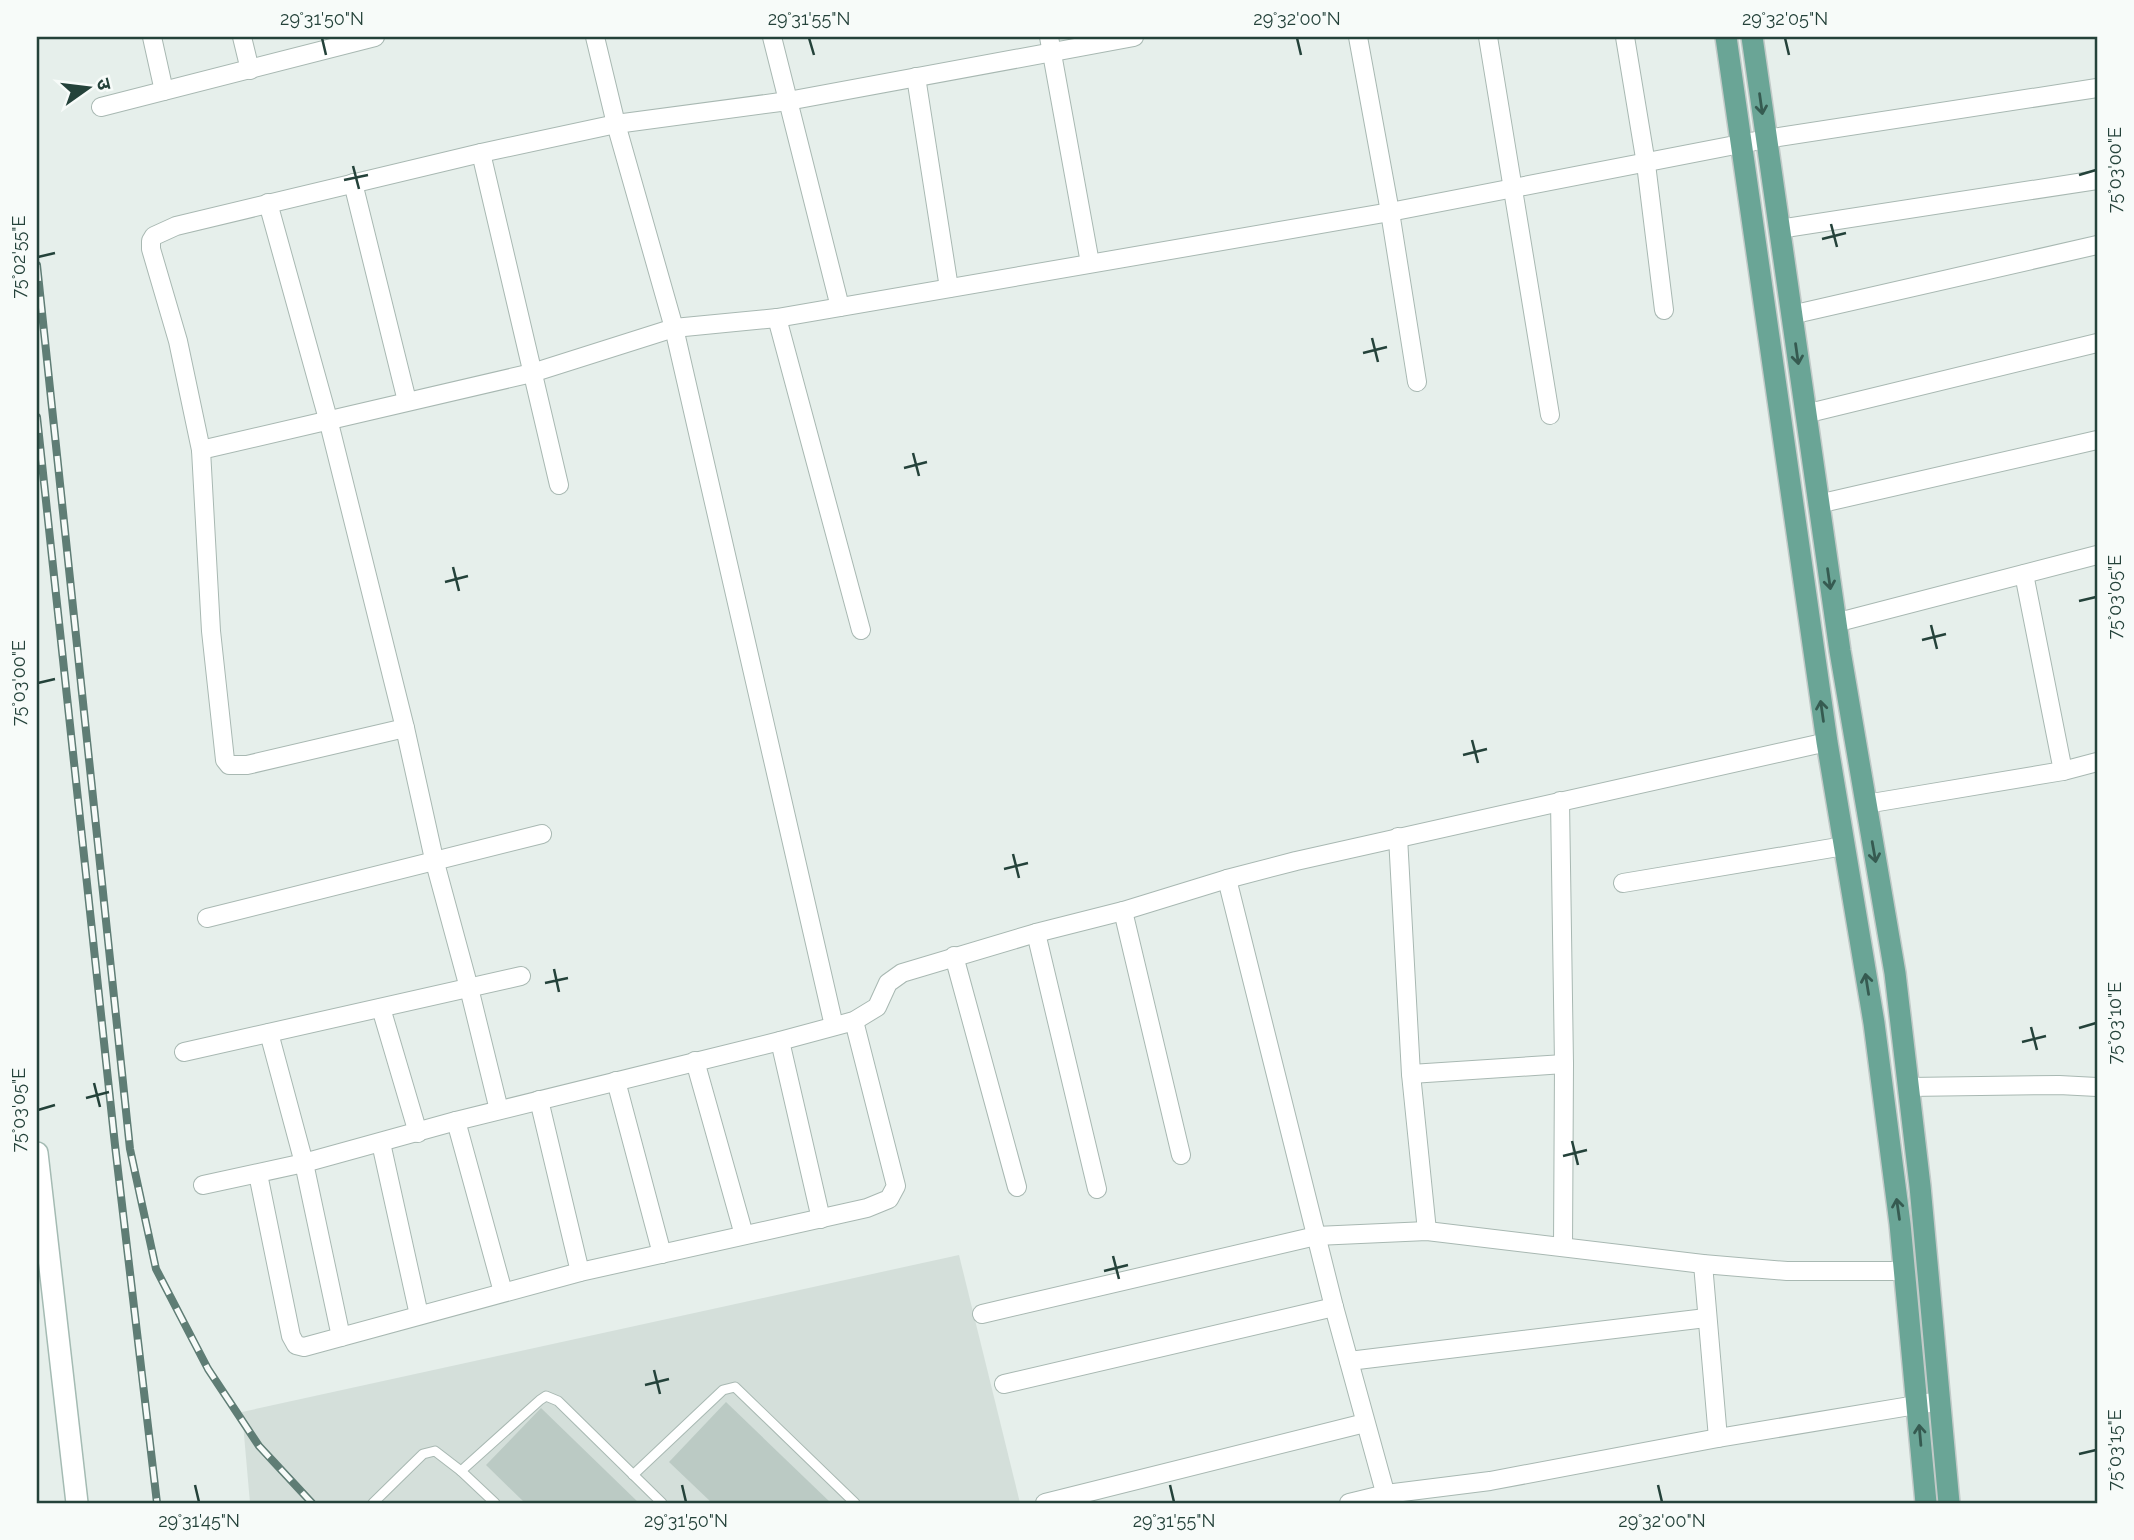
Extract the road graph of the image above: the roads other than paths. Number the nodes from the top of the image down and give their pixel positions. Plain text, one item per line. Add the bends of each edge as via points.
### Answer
1 (152, 37) edge
2 (242, 37) edge
3 (375, 37) edge
4 (595, 37) edge
5 (772, 37) edge
6 (1135, 37) edge
7 (1357, 37) edge
8 (1488, 37) edge
9 (1625, 37) edge
10 (1726, 37) edge
11 (1752, 37) edge
12 (354, 39) edge
13 (1051, 44) edge
14 (250, 69) junction
15 (916, 77) junction
16 (2097, 88) edge
17 (164, 91) junction
18 (788, 101) junction
19 (100, 107) dead end
20 (616, 124) junction
21 (1766, 139) junction
22 (1742, 144) junction
23 (481, 153) junction
24 (1646, 164) junction
25 (2097, 180) edge
26 (353, 183) junction
27 (1513, 190) junction
28 (268, 203) junction
29 (1390, 212) junction
30 (1779, 229) junction
31 (2097, 245) edge
32 (1090, 263) junction
33 (949, 288) junction
34 (840, 307) junction
35 (1664, 310) dead end
36 (1791, 315) junction
37 (777, 318) junction
38 (674, 328) junction
39 (2097, 343) edge
40 (532, 373) junction
41 (1417, 382) dead end
42 (407, 401) junction
43 (1805, 414) junction
44 (1550, 415) dead end
45 (328, 419) junction
46 (2097, 440) edge
47 (201, 450) junction
48 (559, 485) dead end
49 (1818, 504) junction
50 (2097, 555) edge
51 (2024, 574) junction
52 (1835, 623) junction
53 (861, 630) dead end
54 (405, 728) junction
55 (1827, 741) junction
56 (2097, 762) edge
57 (2063, 771) junction
58 (1560, 801) junction
59 (1866, 804) junction
60 (541, 834) dead end
61 (1398, 837) junction
62 (1844, 846) junction
63 (434, 859) junction
64 (1227, 879) junction
65 (1622, 883) dead end
66 (1123, 911) junction
67 (208, 918) dead end
68 (1036, 933) junction
69 (954, 956) junction
70 (521, 976) dead end
71 (469, 988) junction
72 (380, 1007) junction
73 (854, 1021) junction
74 (834, 1026) junction
75 (268, 1033) junction
76 (780, 1041) junction
77 (184, 1052) dead end
78 (695, 1061) junction
79 (1564, 1064) junction
80 (1411, 1074) junction
81 (616, 1081) junction
82 (1908, 1087) junction
83 (2097, 1087) edge
84 (539, 1100) junction
85 (499, 1110) junction
86 (456, 1121) junction
87 (418, 1133) junction
88 (381, 1143) junction
89 (37, 1153) edge
90 (1181, 1155) dead end
91 (304, 1163) junction
92 (258, 1174) junction
93 (203, 1185) dead end
94 (1017, 1187) dead end
95 (1097, 1189) dead end
96 (821, 1219) junction
97 (41, 1230) edge
98 (1427, 1231) junction
99 (744, 1235) junction
100 (1316, 1236) junction
101 (1563, 1247) junction
102 (662, 1254) junction
103 (1703, 1264) junction
104 (1905, 1271) junction
105 (580, 1272) junction
106 (503, 1292) junction
107 (1334, 1307) junction
108 (982, 1314) dead end
109 (419, 1315) junction
110 (1706, 1318) junction
111 (341, 1337) junction
112 (1349, 1361) junction
113 (1004, 1384) dead end
114 (1940, 1401) junction
115 (1917, 1404) junction
116 (1365, 1423) junction
117 (1717, 1438) junction
118 (461, 1471) junction
119 (633, 1475) junction
120 (1387, 1499) edge
121 (77, 1503) edge
122 (373, 1503) edge
123 (495, 1503) edge
124 (662, 1503) edge
125 (855, 1503) edge
126 (1045, 1503) edge
127 (1349, 1503) edge
128 (1926, 1503) edge
129 (1949, 1503) edge

1 - 17 street
2 - 14 street
3 - 12 street
4 - 20 street
5 - 18 street
6 - 13 street
7 - 29 street
8 - 27 street
9 - 24 street
10 - 22 main road
11 -> 21 main road
12 - 14 street
13 - 15 street
13 - 32 street
14 - 17 street
15 - 18 street
15 - 33 street
16 - 21 street
17 - 19 street
18 - 20 street
18 - 34 street
20 - 23 street
20 - 38 street
21 - 22 street
21 - 30 main road
22 - 24 street
55 -> 22 main road
23 - 26 street
23 - 40 street
24 - 27 street
24 - 35 street
25 - 30 street
26 - 28 street
26 - 42 street
27 - 29 street
27 - 44 street
28 - 45 street
28 - 47 street via 176,226 151,241
29 - 32 street
29 - 41 street
30 - 36 main road
31 - 36 street
32 - 33 street
33 - 34 street
34 - 37 street
36 -> 43 main road
37 - 38 street
37 - 53 street
38 - 40 street
38 - 74 street
39 - 43 street
40 - 42 street
40 - 48 street
42 - 45 street
43 - 49 main road
45 - 47 street
45 - 54 street
46 - 49 street
47 - 54 street via 211,631 227,763 247,765
49 -> 52 main road
50 - 51 street
51 - 52 street
51 - 57 street
52 - 59 main road
54 - 63 street
55 - 58 street
55 - 62 main road
56 - 57 street
57 - 59 street
58 - 61 street
58 - 79 street
59 -> 82 main road via 1895,973
60 - 63 street
61 - 64 street
61 - 80 street
62 - 65 street
104 -> 62 main road via 1874,1023
63 - 67 street
63 - 71 street
64 - 66 street
64 - 100 street
66 - 68 street
66 - 90 street
68 - 69 street
68 - 95 street
69 - 73 street via 895,976 877,1007
69 - 94 street
70 - 71 street
71 - 72 street
71 - 85 street
72 - 75 street
72 - 87 street
73 - 74 street
73 - 96 street via 896,1189 879,1205
74 - 76 street
75 - 77 street
75 - 91 street
76 - 78 street
76 - 96 street
78 - 81 street
78 - 99 street
79 - 80 street
79 - 101 street
80 - 98 street
81 - 84 street
81 - 102 street
82 - 83 street
82 - 114 main road
84 - 85 street
84 - 105 street
85 - 86 street
86 - 87 street
86 - 106 street
87 - 88 street
88 - 91 street
88 - 109 street
89 - 97 street
91 - 92 street
91 - 111 street
92 - 93 street
92 - 111 street via 293,1342 304,1347
96 - 99 street
97 - 121 street
98 - 100 street
98 - 101 street
99 - 102 street
100 - 107 street
100 - 108 street
101 - 103 street
102 - 105 street
103 - 104 street via 1787,1271
103 - 110 street
104 - 115 main road
105 - 106 street
106 - 109 street
107 - 112 street
107 - 113 street
109 - 111 street
110 - 112 street
110 - 117 street
112 - 116 street
114 - 115 street
114 - 129 main road
115 - 117 street
128 -> 115 main road
116 - 120 street
116 - 126 street
117 - 120 street
118 - 119 lane via 546,1396 558,1401
118 - 122 lane via 435,1451 427,1452
118 - 123 lane
119 - 124 lane
119 - 125 lane via 723,1390 735,1387
120 - 127 street

